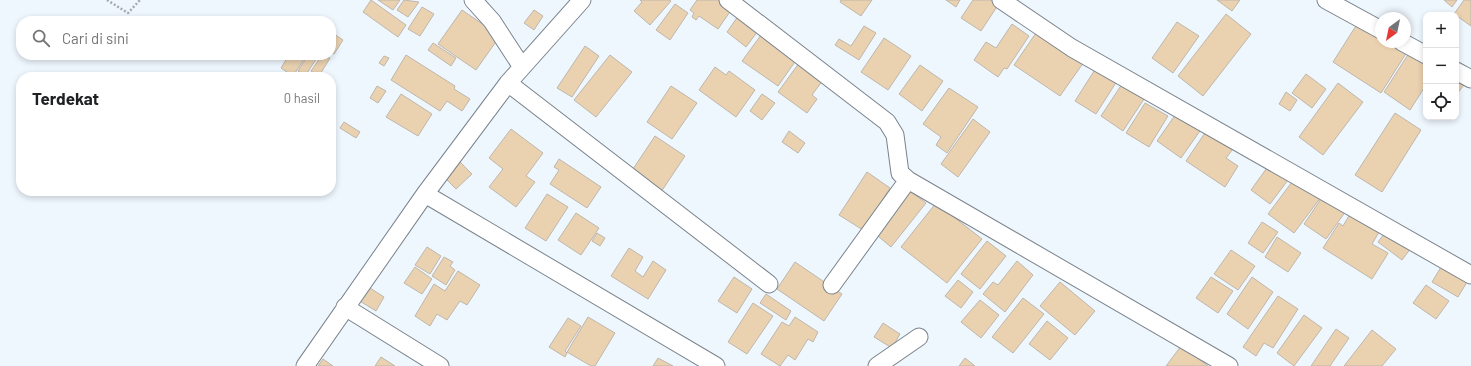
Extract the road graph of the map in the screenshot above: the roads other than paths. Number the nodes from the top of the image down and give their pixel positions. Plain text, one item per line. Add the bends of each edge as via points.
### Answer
1 (473, 0) edge
2 (582, 0) edge
3 (728, 0) edge
4 (1001, 0) edge
5 (1326, 0) edge
6 (1375, 27) edge
7 (1411, 47) edge
8 (1423, 53) edge
9 (522, 67) junction
10 (1459, 73) edge
11 (1471, 80) edge
12 (508, 83) junction
13 (908, 180) junction
14 (425, 194) junction
15 (1471, 275) edge
16 (769, 284) dead end
17 (832, 285) dead end
18 (345, 307) junction
19 (919, 337) dead end
20 (712, 365) edge
21 (305, 366) edge
22 (440, 366) edge
23 (877, 366) edge
24 (1229, 366) edge

1 - 9 street via 492,21
2 - 9 street
3 - 13 street via 887,122 895,135 900,173
4 - 15 street via 1072,48
5 - 6 street
7 - 8 street
9 - 12 street
10 - 11 street
12 - 14 street
12 - 16 street
13 - 17 street
13 - 24 street
14 - 18 street
14 - 20 street
18 - 21 street
18 - 22 street
19 - 23 street

